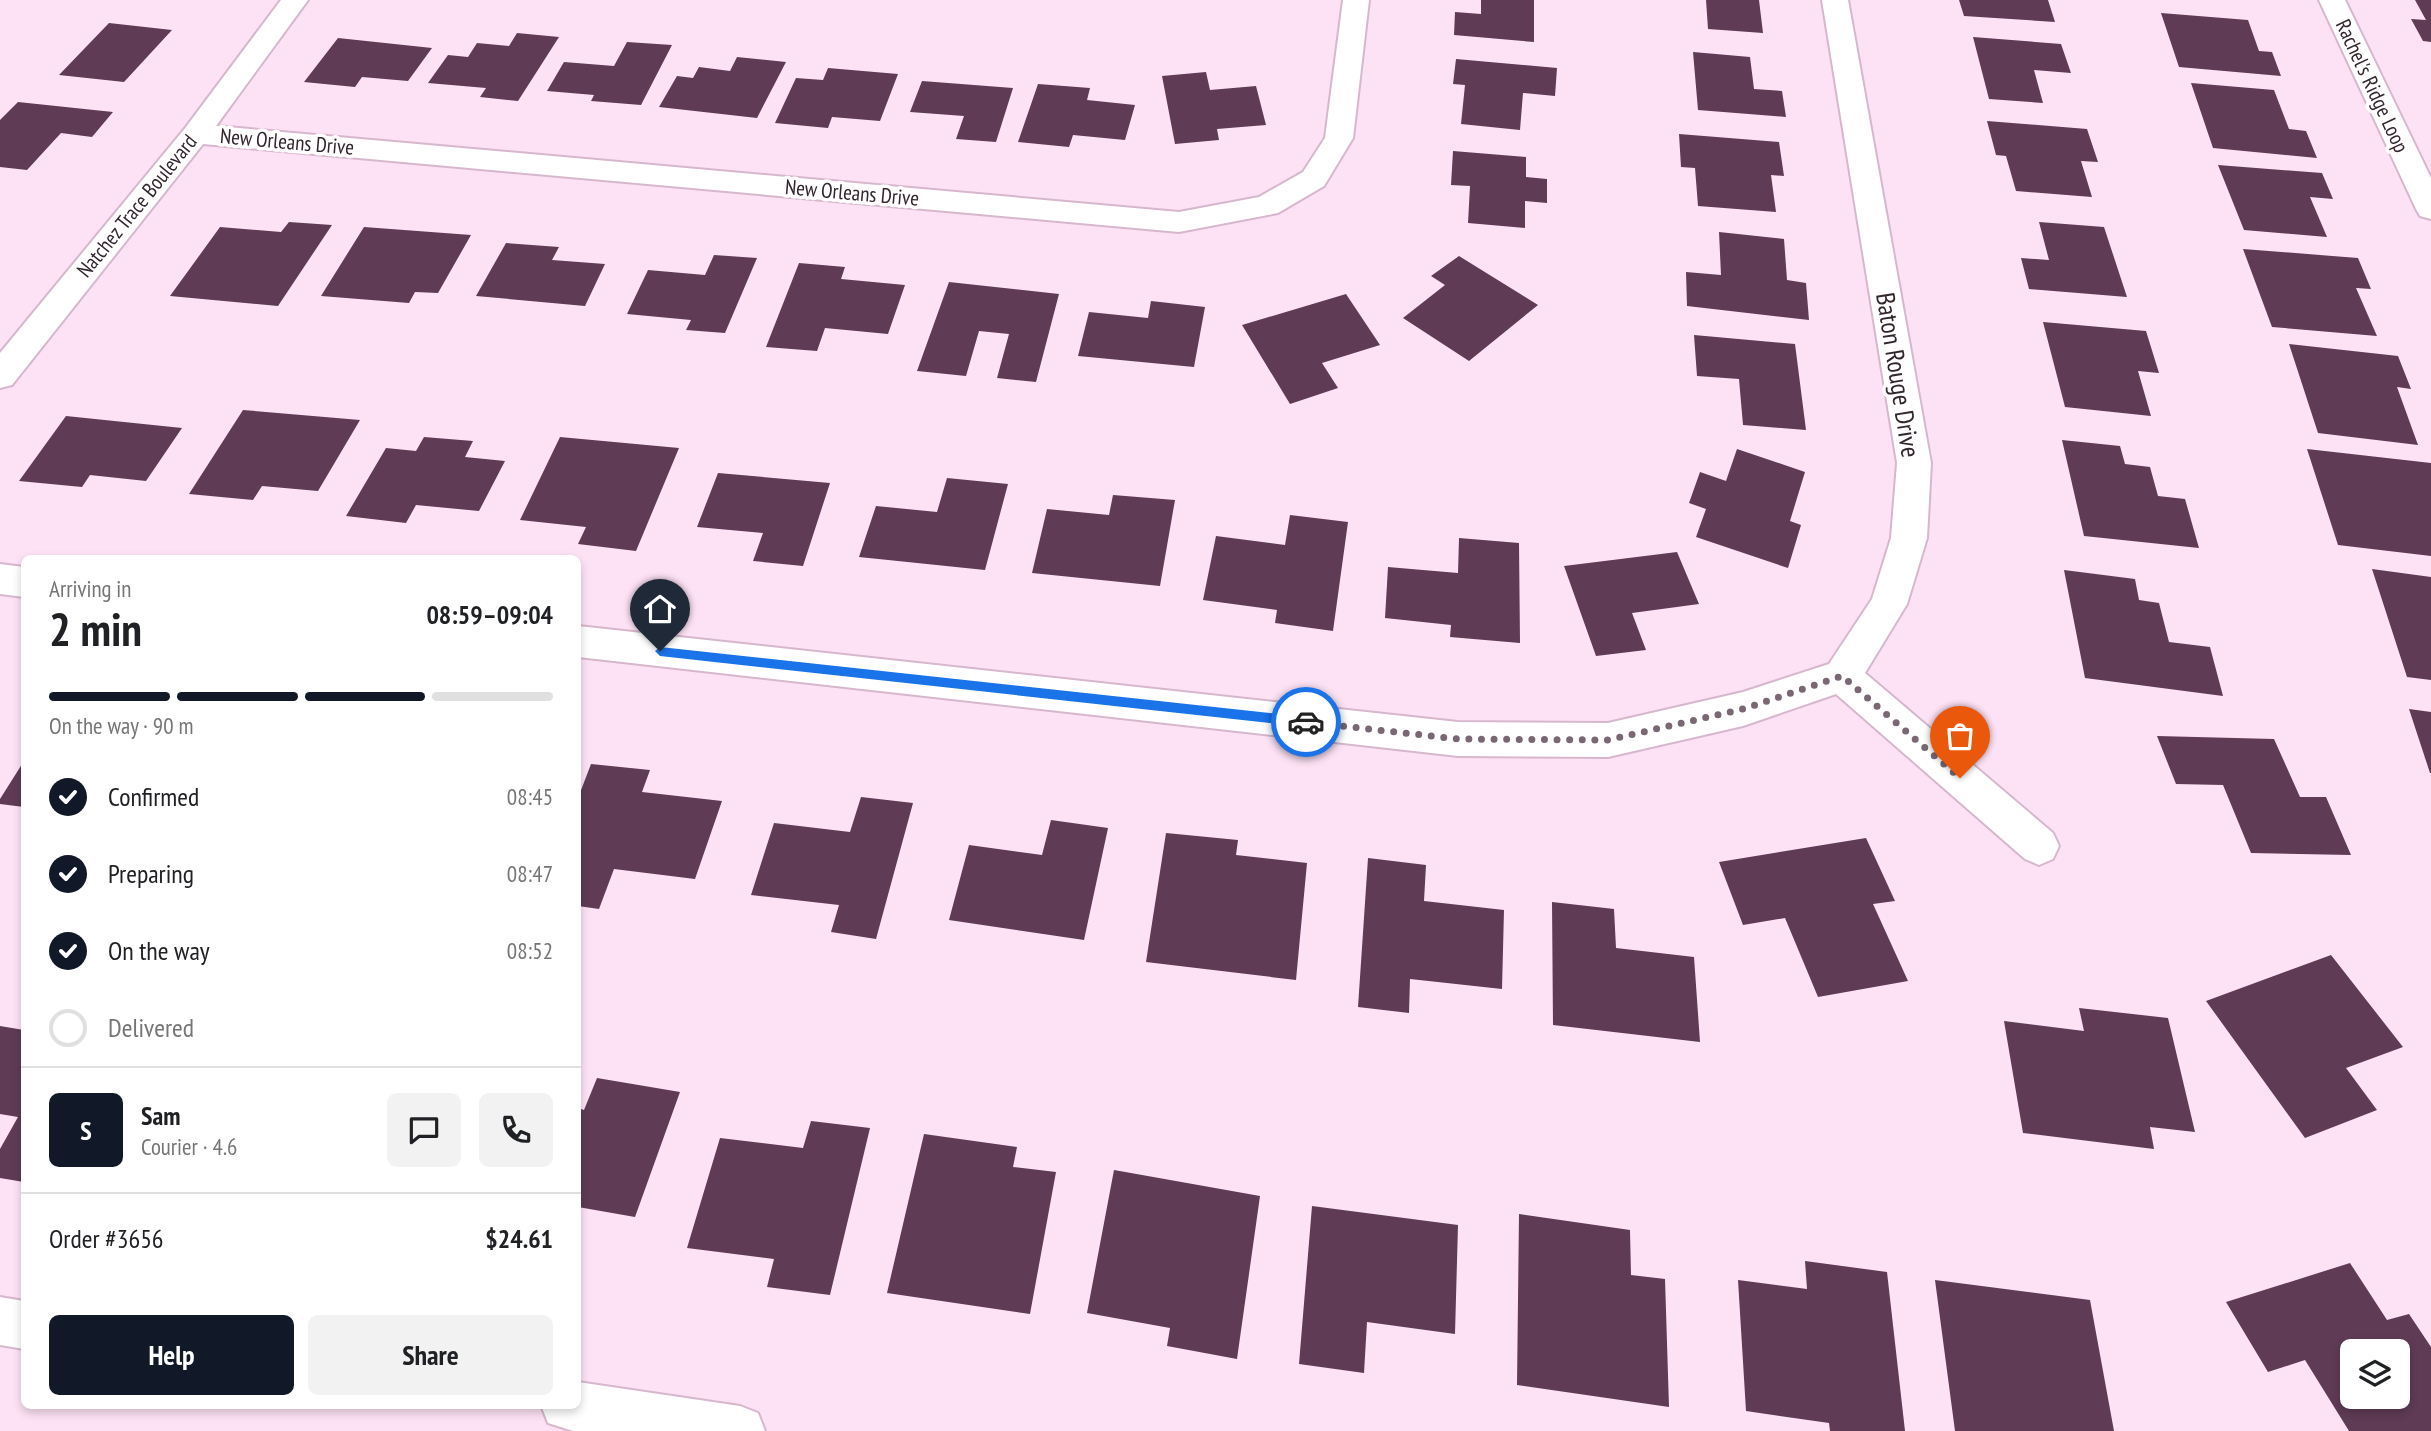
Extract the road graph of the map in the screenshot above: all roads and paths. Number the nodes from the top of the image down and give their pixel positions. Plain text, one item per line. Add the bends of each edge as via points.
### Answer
1 (295, 0) edge
2 (1356, 0) edge
3 (1835, 0) edge
4 (2332, 0) edge
5 (196, 134) junction
6 (2431, 209) edge
7 (0, 376) edge
8 (0, 579) edge
9 (21, 582) edge
10 (581, 642) edge
11 (1842, 676) junction
12 (2039, 846) dead end
13 (0, 1321) edge
14 (21, 1324) edge
15 (581, 1407) edge
16 (740, 1431) edge

1 - 5 street, Natchez Trace Boulevard
2 - 5 street, New Orleans Drive via 1339,138 1314,179 1267,206 1179,222
3 - 11 street, Baton Rouge Drive via 1914,463 1909,538 1889,604
4 - 6 street, Rachel's Ridge Loop
5 - 7 street, Natchez Trace Boulevard
8 - 9 street
10 - 11 street via 1458,739 1608,740 1743,709
11 - 12 street
13 - 14 street
15 - 16 street

